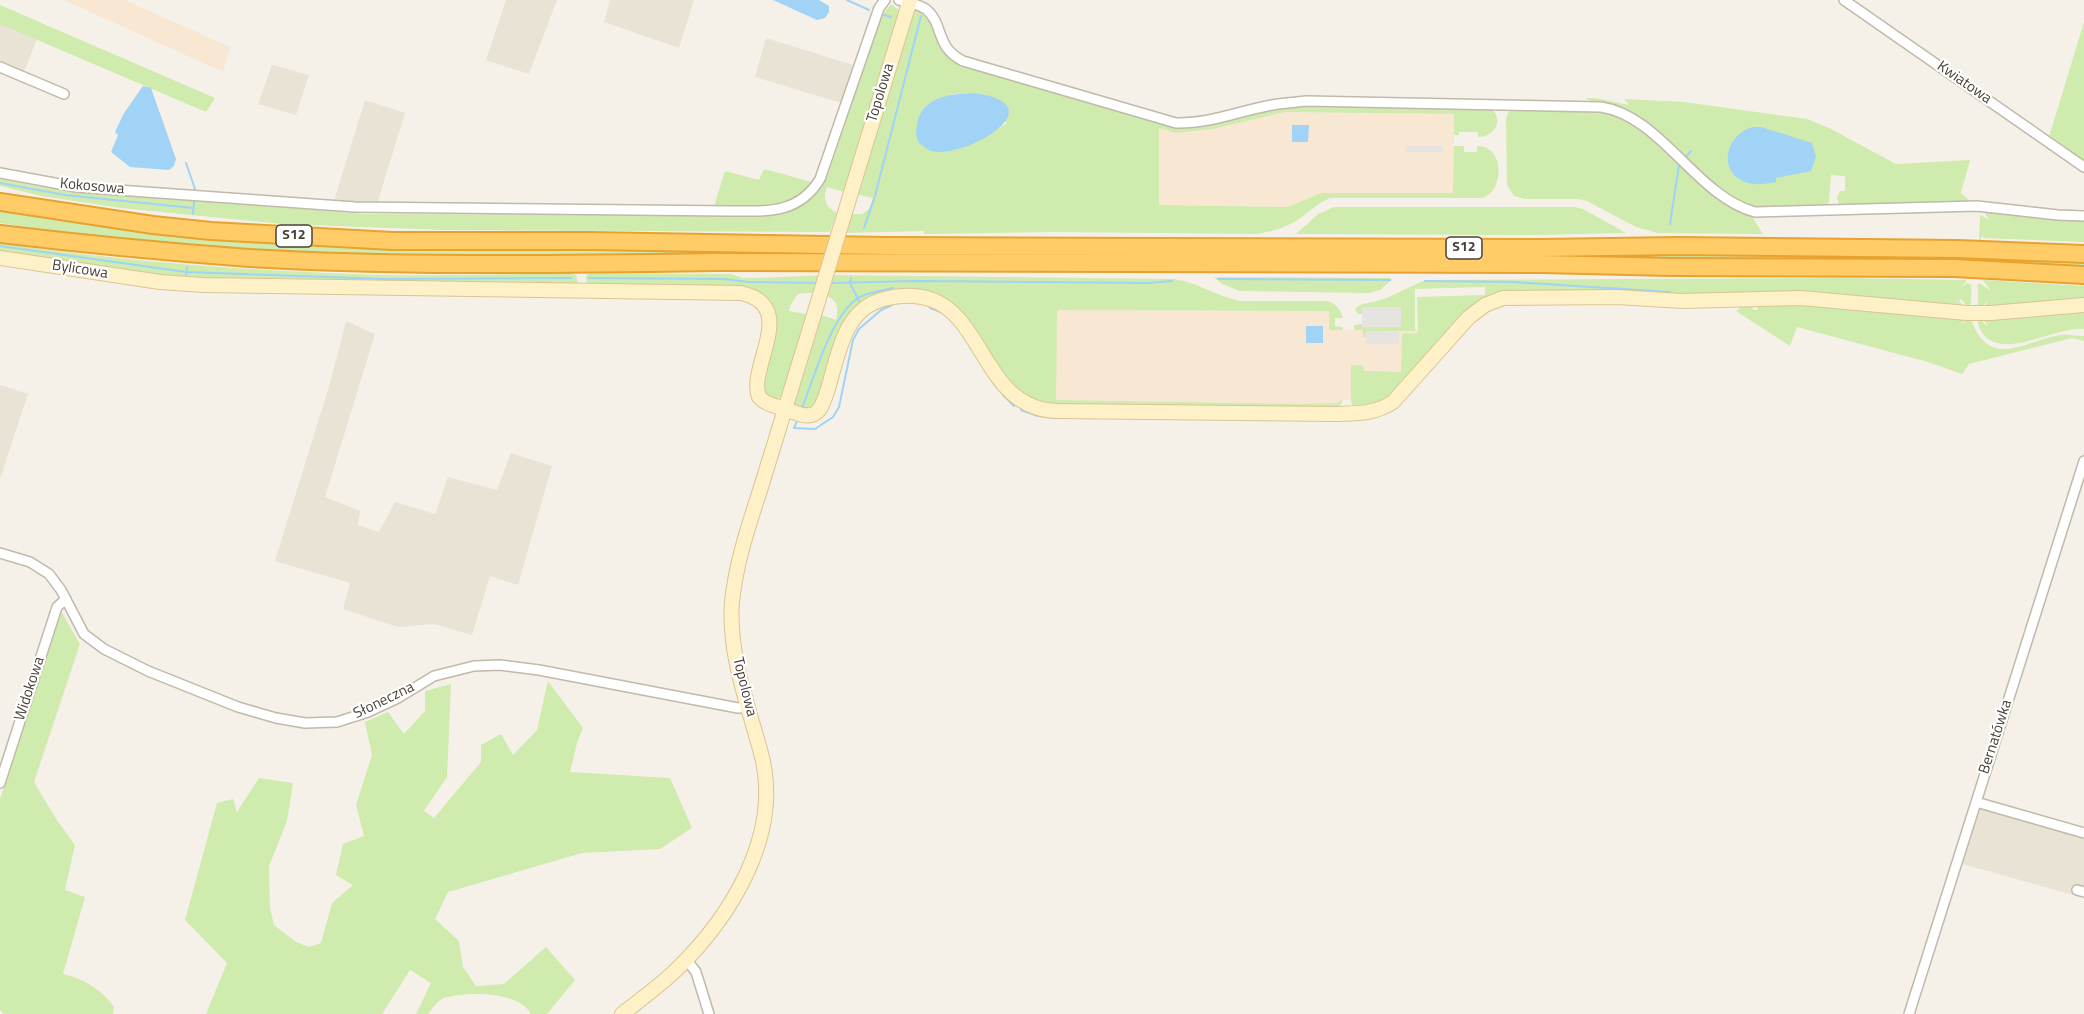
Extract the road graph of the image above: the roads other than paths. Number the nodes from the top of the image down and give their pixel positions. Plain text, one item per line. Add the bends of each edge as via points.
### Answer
1 (885, 0) edge
2 (1844, 0) edge
3 (906, 1) edge
4 (0, 67) edge
5 (64, 94) dead end
6 (2084, 167) edge
7 (0, 173) edge
8 (0, 202) edge
9 (2084, 216) edge
10 (0, 234) edge
11 (2084, 254) edge
12 (0, 258) edge
13 (2084, 275) edge
14 (2084, 305) edge
15 (785, 409) junction
16 (2084, 461) edge
17 (0, 553) edge
18 (66, 598) junction
19 (748, 707) junction
20 (0, 783) edge
21 (1976, 802) junction
22 (2084, 832) edge
23 (686, 959) junction
24 (622, 1014) edge
25 (709, 1014) edge
26 (1909, 1014) edge

1 - 7 street, Kokosowa via 875,17 820,179 804,198 780,209 395,208 76,187
2 - 6 street, Kwiatowa
3 - 9 street via 929,12 946,48 963,61 1176,123 1209,121 1277,104 1306,102 1601,107 1635,119 1714,189 1743,209 1755,212 1988,207
3 - 15 street, Topolowa, bridge
4 - 5 street
8 - 11 highway, S12 via 211,231 392,241 886,246 1678,246
10 - 13 highway, S12 via 251,258 397,262 1541,264 1954,268
12 - 15 street, Bylicowa via 160,282 234,286 741,293 761,304 770,322 756,384 758,394 763,401
14 - 15 street via 1967,313 1802,298 1682,301 1511,297 1474,311 1386,406 1364,413 1332,414 1033,408 1002,384 951,311 921,297 896,297 869,306 849,325 818,411 806,415
15 - 19 street, Topolowa via 742,549 732,601 734,645
16 - 21 street, Bernatówka
17 - 18 street, Słoneczna via 43,569
18 - 19 street, Słoneczna via 84,634 104,649 238,707 304,723 354,718 434,676 474,666 500,665
18 - 20 street, Widokowa via 57,607
19 - 23 street, Topolowa via 765,771 764,825 738,890
21 - 22 street
21 - 26 street, Bernatówka
23 - 24 street, Topolowa
23 - 25 street via 696,972

